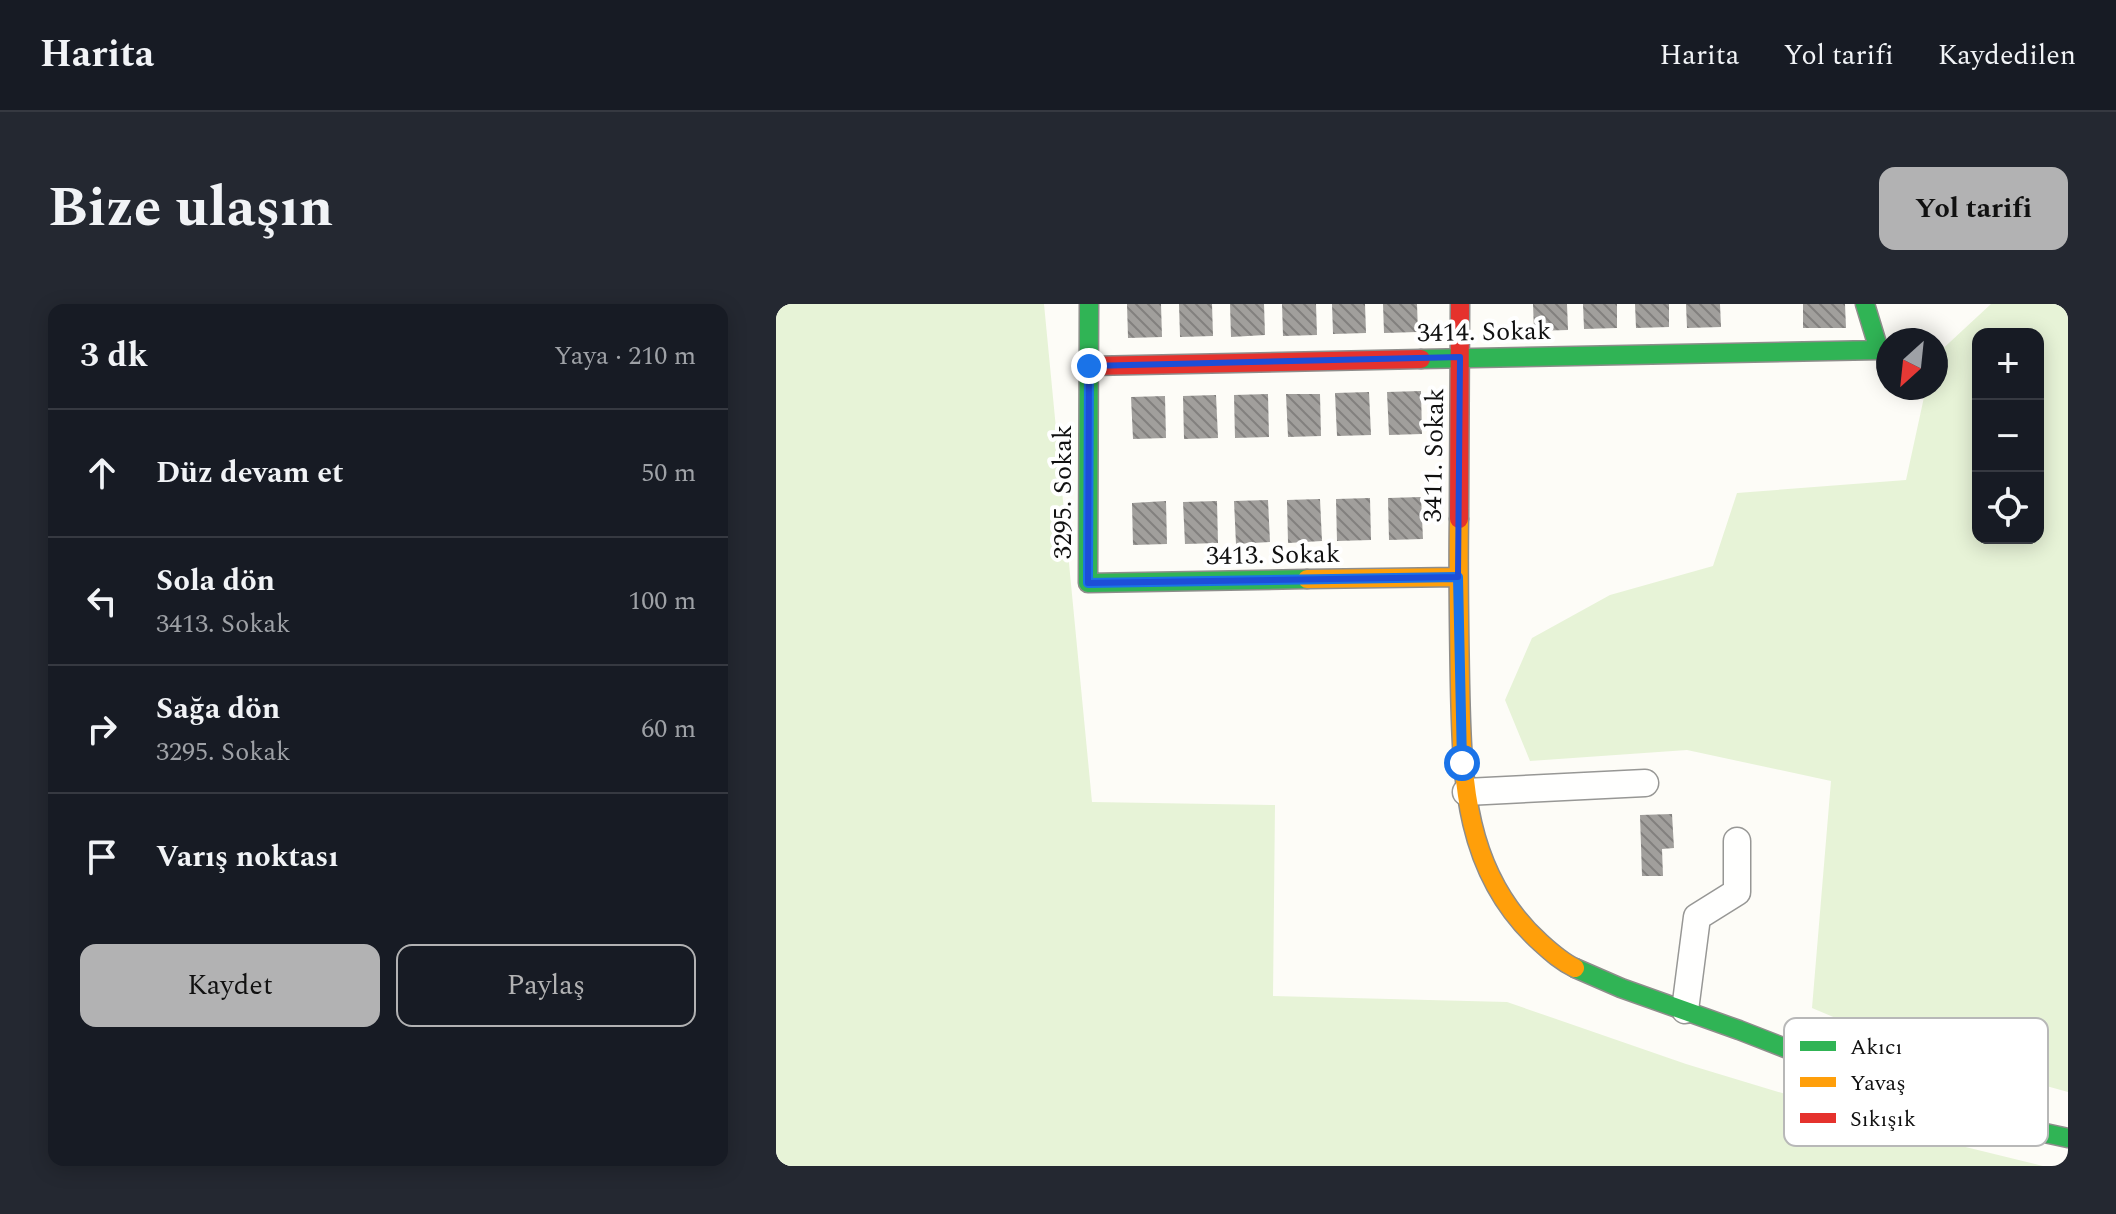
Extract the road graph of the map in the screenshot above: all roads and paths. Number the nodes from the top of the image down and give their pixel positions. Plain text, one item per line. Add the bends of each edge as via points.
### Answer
1 (1089, 304) edge
2 (1460, 304) edge
3 (1865, 304) edge
4 (1460, 357) junction
5 (1089, 366) junction
6 (1458, 577) junction
7 (1088, 583) joint
8 (1645, 783) dead end
9 (1466, 792) junction
10 (1737, 841) dead end
11 (1685, 1010) junction
12 (1784, 1048) edge
13 (2048, 1134) edge
14 (2068, 1138) edge

1 - 5 street, 3295. Sokak
2 - 4 street, 3411. Sokak
3 - 4 street, 3414. Sokak via 1879,350
4 - 5 street, 3414. Sokak
4 - 6 street, 3411. Sokak
5 - 7 street, 3295. Sokak
6 - 7 street, 3413. Sokak
6 - 9 street, 3411. Sokak
8 - 9 street
9 - 11 street, 3411. Sokak via 1482,856 1524,928 1563,963
10 - 11 street via 1737,892 1697,917
11 - 12 street, 3411. Sokak
13 - 14 street, 3411. Sokak

